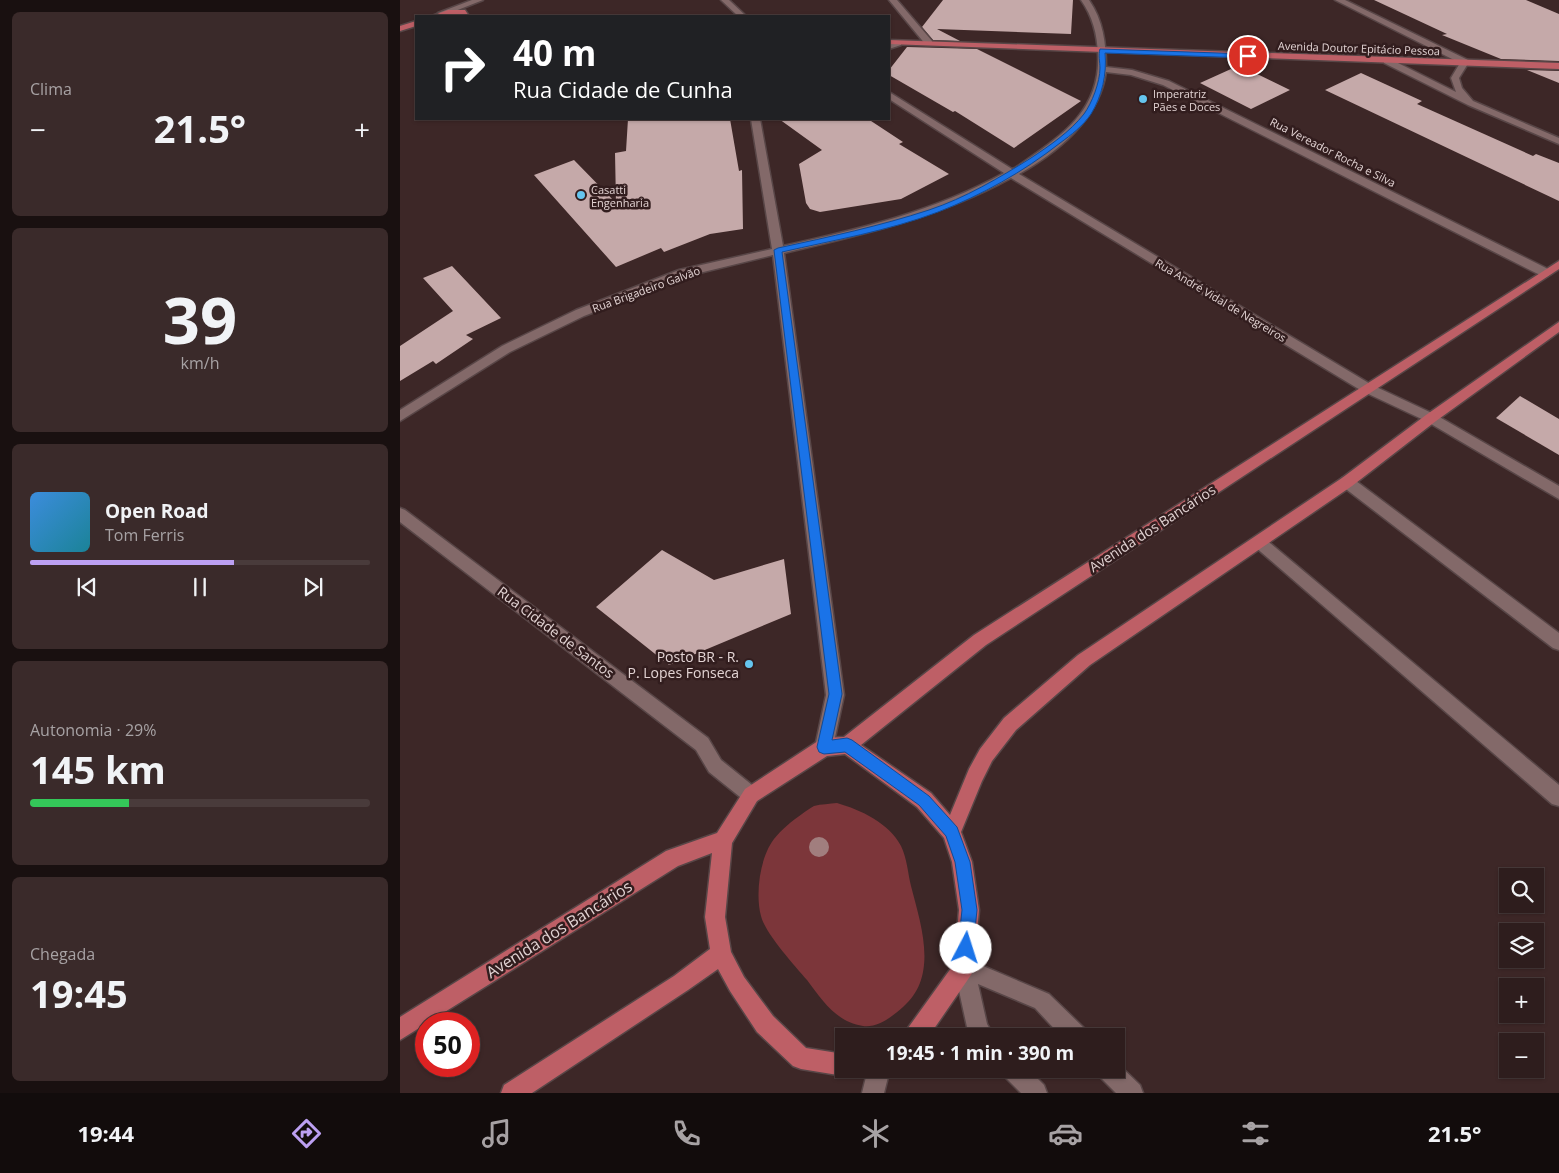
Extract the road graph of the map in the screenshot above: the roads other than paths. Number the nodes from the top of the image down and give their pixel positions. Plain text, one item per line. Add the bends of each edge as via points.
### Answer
1 (479, 0) edge
2 (488, 0) edge
3 (725, 0) edge
4 (893, 0) edge
5 (1085, 0) edge
6 (1339, 0) edge
7 (438, 15) edge
8 (465, 15) edge
9 (741, 15) edge
10 (415, 23) edge
11 (400, 29) edge
12 (415, 32) edge
13 (400, 35) edge
14 (890, 42) edge
15 (898, 43) junction
16 (929, 44) junction
17 (890, 47) edge
18 (1102, 50) junction
19 (1387, 61) junction
20 (1465, 62) junction
21 (1559, 66) edge
22 (1103, 69) junction
23 (890, 96) edge
24 (1471, 103) junction
25 (755, 120) edge
26 (1559, 141) edge
27 (1012, 174) junction
28 (778, 250) junction
29 (1559, 264) edge
30 (1546, 273) junction
31 (1559, 326) edge
32 (1367, 388) junction
33 (400, 416) edge
34 (1431, 418) junction
35 (1347, 482) junction
36 (1559, 493) edge
37 (400, 514) edge
38 (1259, 542) junction
39 (1559, 643) edge
40 (847, 745) junction
41 (824, 747) junction
42 (751, 795) junction
43 (1559, 797) edge
44 (952, 832) junction
45 (722, 840) junction
46 (721, 954) junction
47 (964, 968) junction
48 (922, 1028) edge
49 (977, 1028) edge
50 (1068, 1028) edge
51 (400, 1029) edge
52 (835, 1064) edge
53 (877, 1078) edge
54 (1022, 1078) edge
55 (1117, 1078) edge
56 (512, 1093) edge
57 (873, 1093) edge
58 (1036, 1093) edge
59 (1132, 1093) edge

1 - 7 street
2 - 8 street
3 - 9 street
4 - 16 street
5 - 18 street, Rua Brigadeiro Galvão via 1097,21
6 - 20 street
7 - 8 main road via 453,12
10 - 11 main road
12 - 13 main road
14 - 15 main road, Avenida Doutor Epitácio Pessoa
15 - 16 main road, Avenida Doutor Epitácio Pessoa
15 - 17 street
16 - 18 main road, Avenida Doutor Epitácio Pessoa
18 - 19 main road, Avenida Doutor Epitácio Pessoa
18 - 22 street, Rua Brigadeiro Galvão
19 - 20 main road, Avenida Doutor Epitácio Pessoa
19 - 24 street
20 - 21 main road, Avenida Doutor Epitácio Pessoa
20 - 24 street via 1455,78 1458,89
22 - 27 street, Rua Brigadeiro Galvão via 1087,114 1073,130
22 - 30 street, Rua Vereador Rocha e Silva via 1166,83
23 - 27 street, Rua André Vidal de Negreiros
24 - 26 street
25 - 28 street
27 - 28 street, Rua Brigadeiro Galvão via 933,211 867,231
27 - 32 street, Rua André Vidal de Negreiros
28 - 33 street, Rua Brigadeiro Galvão via 686,273 576,314 482,363
28 - 41 street via 835,694
29 - 30 main road, Avenida dos Bancários
30 - 32 main road, Avenida dos Bancários
31 - 34 main road
32 - 34 street, Rua André Vidal de Negreiros
32 - 40 main road, Avenida dos Bancários via 980,640
34 - 35 main road
34 - 36 street, Rua André Vidal de Negreiros
35 - 38 main road
35 - 39 street
37 - 42 street, Rua Cidade de Santos via 702,744 715,766
38 - 43 street
38 - 44 main road via 1084,660 1010,724 975,775
40 - 41 main road
40 - 44 main road via 924,800
41 - 42 main road
42 - 45 main road
44 - 47 main road via 962,862 969,910
45 - 46 main road via 715,917
45 - 51 main road, Avenida dos Bancários via 673,858
46 - 52 main road via 765,1024 801,1058
46 - 56 main road
47 - 48 main road
47 - 49 street
47 - 50 street via 1042,1001
53 - 57 street
54 - 58 street
55 - 59 street

